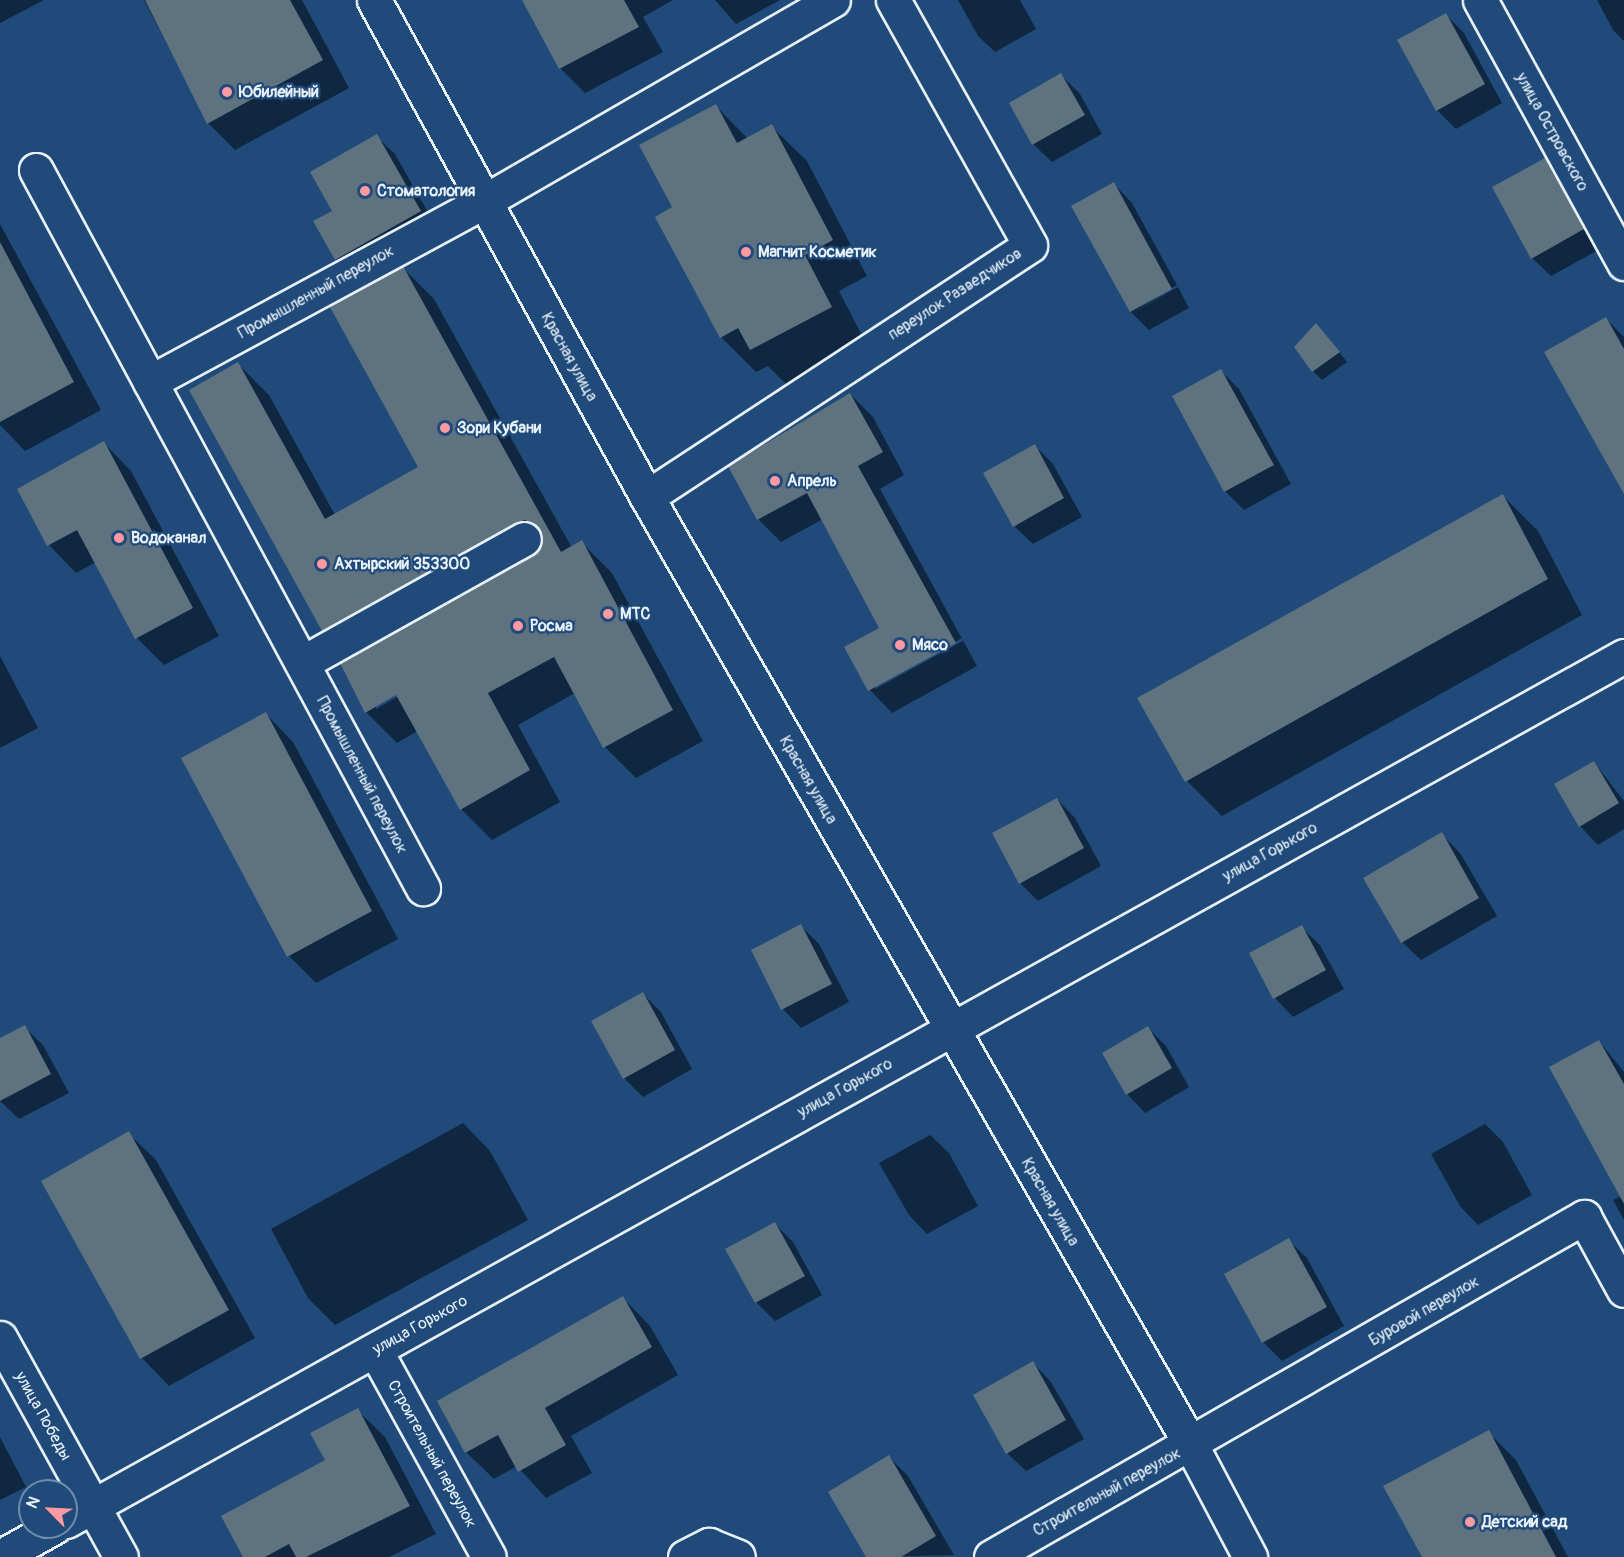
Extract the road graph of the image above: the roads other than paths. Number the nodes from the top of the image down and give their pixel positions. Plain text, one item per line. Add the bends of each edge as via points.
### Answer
1 (374, 0) edge
2 (833, 0) edge
3 (893, 0) edge
4 (1480, 0) edge
5 (36, 170) dead end
6 (483, 202) junction
7 (1624, 263) edge
8 (150, 382) junction
9 (646, 497) junction
10 (524, 538) dead end
11 (1624, 656) edge
12 (302, 663) junction
13 (423, 888) dead end
14 (950, 1029) junction
15 (1624, 1290) edge
16 (0, 1338) edge
17 (375, 1350) junction
18 (1191, 1445) junction
19 (80, 1513) edge
20 (32, 1539) edge
21 (0, 1557) edge
22 (121, 1557) edge
23 (489, 1557) edge
24 (685, 1557) edge
25 (738, 1557) edge
26 (991, 1557) edge
27 (1250, 1557) edge

1 - 6 street, Красная улица
2 - 6 street
3 - 9 street, переулок Разведчиков via 1030,245
4 - 7 street, улица Островского
5 - 8 street, Промышленный переулок
6 - 8 street, Промышленный переулок
6 - 9 street, Красная улица
8 - 12 street, Промышленный переулок
9 - 14 street, Красная улица
10 - 12 street
11 - 14 street, улица Горького
12 - 13 street, Промышленный переулок
14 - 17 street, улица Горького
14 - 18 street, Красная улица
15 - 18 street, Буровой переулок via 1584,1217
16 - 19 street, улица Победы
17 - 19 street, улица Горького
17 - 23 street, Строительный переулок
18 - 26 street, Строительный переулок
18 - 27 street, Красная улица
19 - 22 street, улица Победы
20 - 21 street
24 - 25 street via 709,1545

